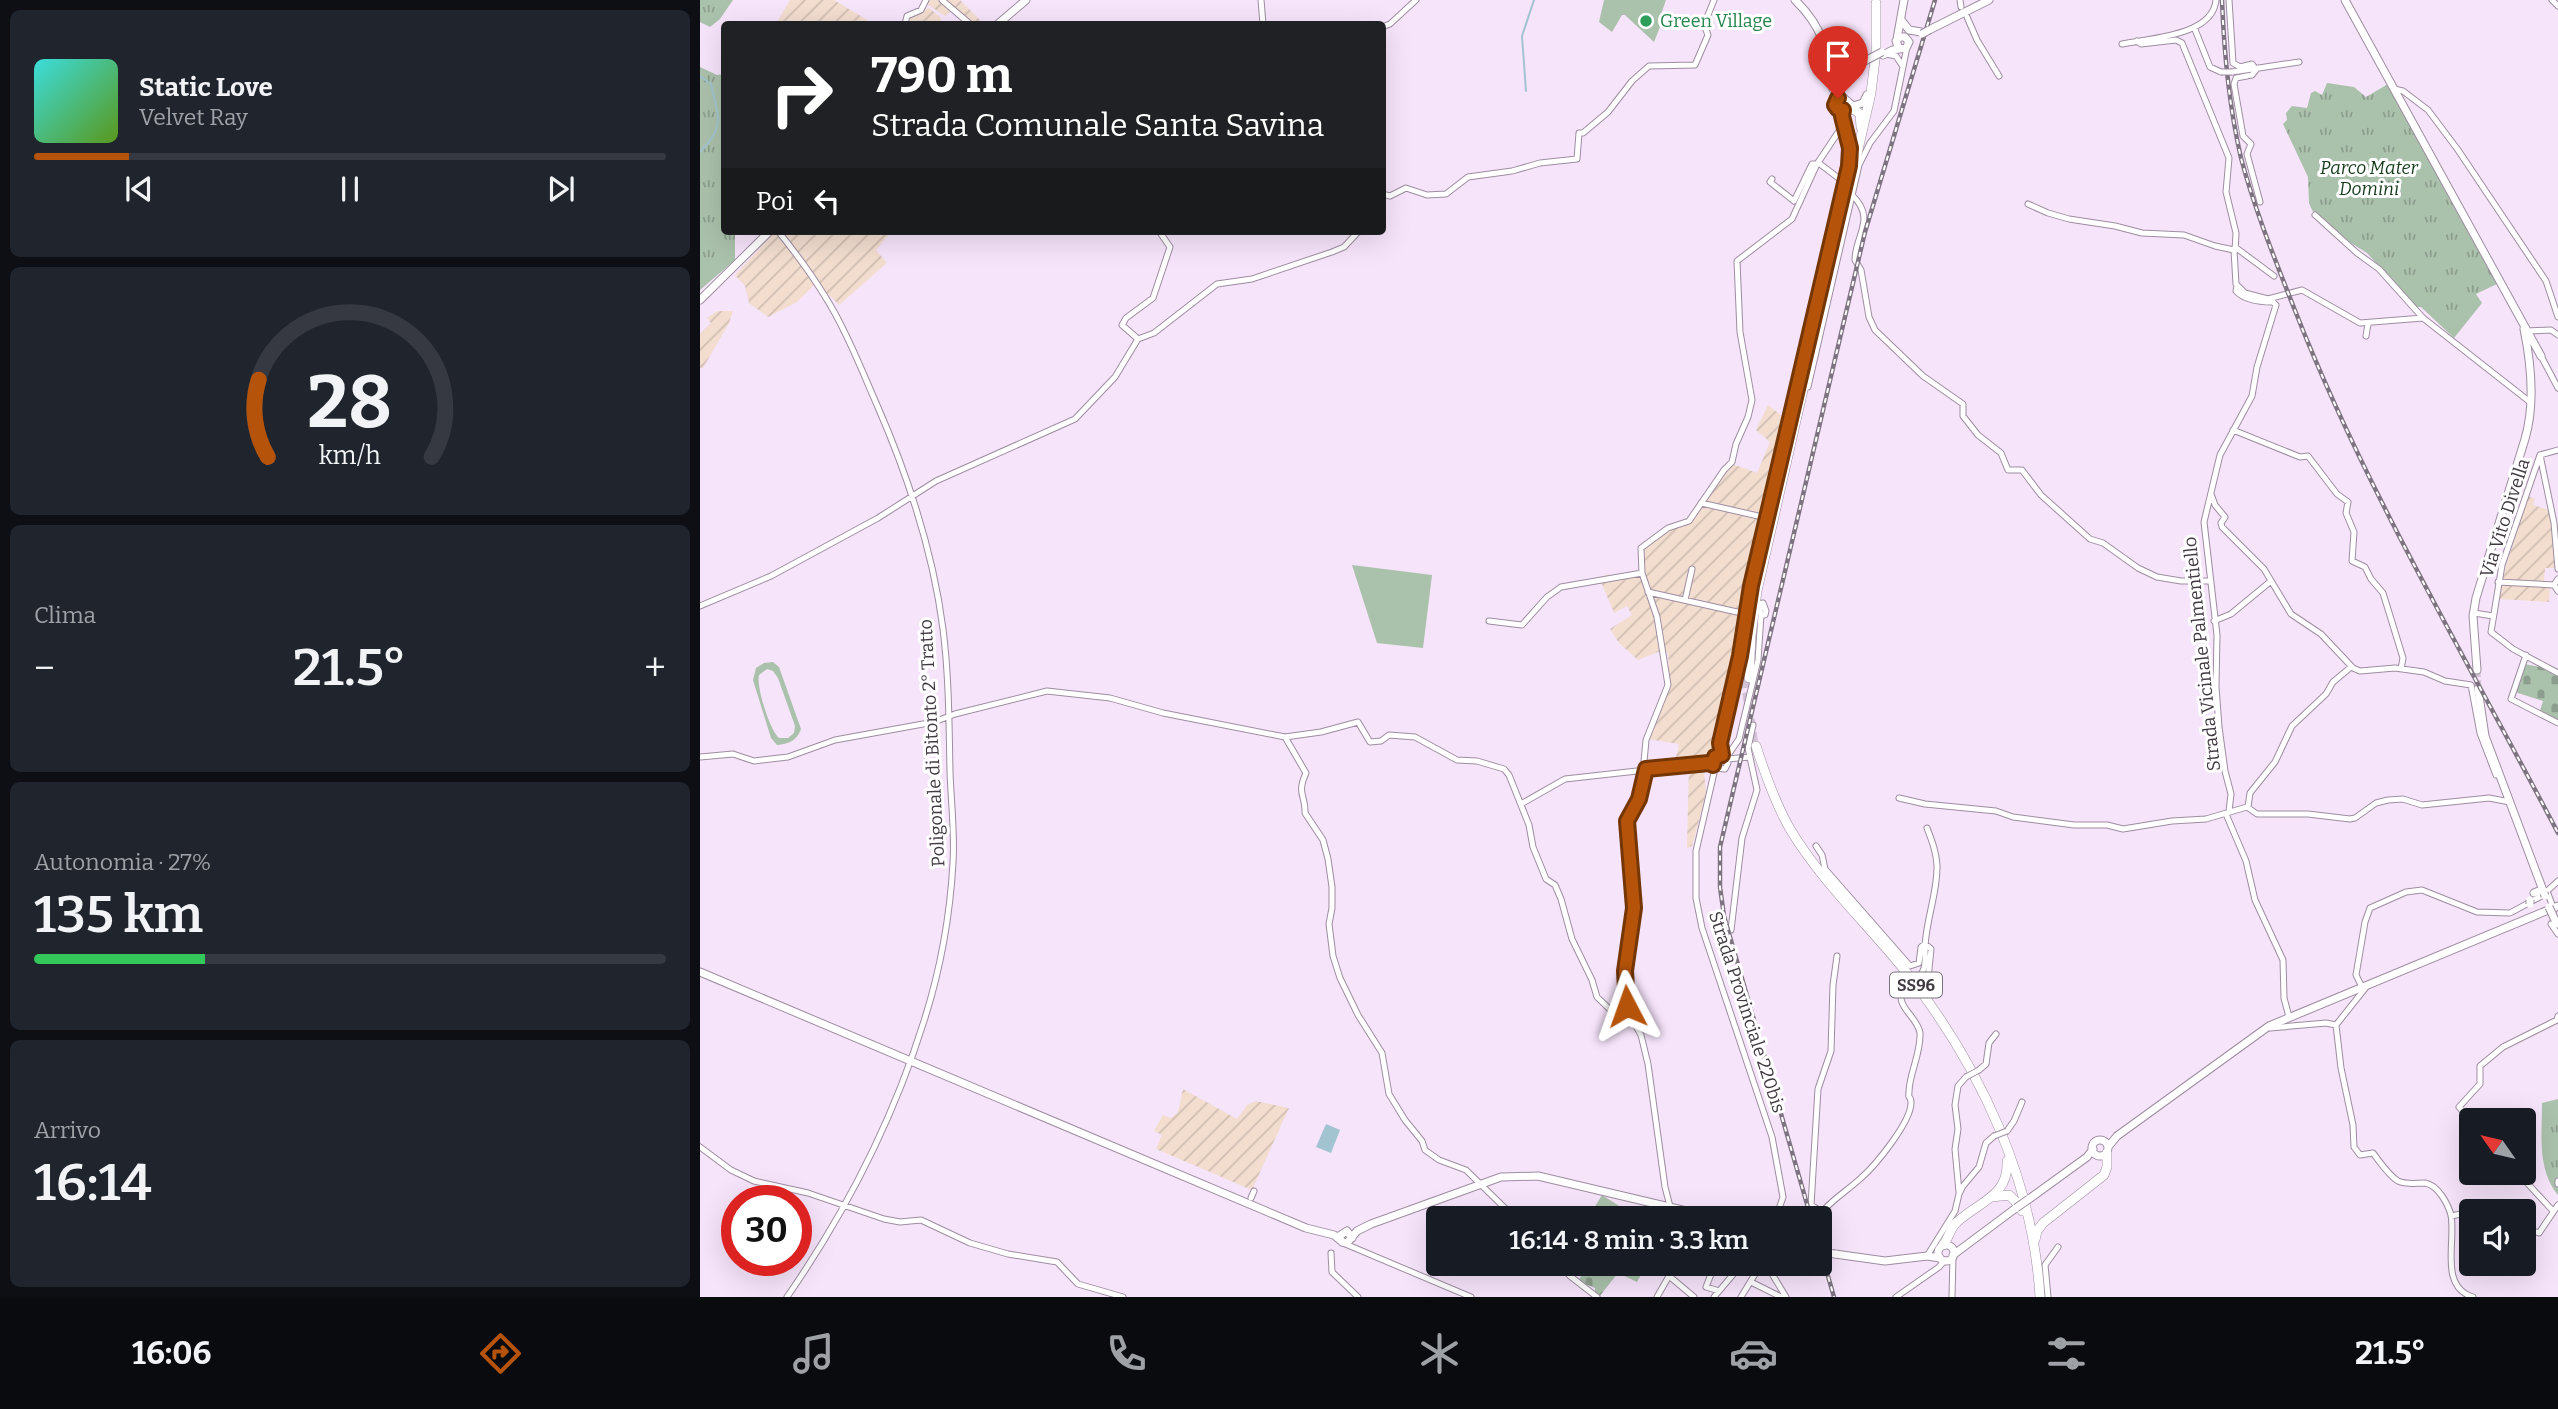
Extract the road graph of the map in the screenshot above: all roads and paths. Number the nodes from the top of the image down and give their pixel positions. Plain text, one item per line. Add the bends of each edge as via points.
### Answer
1 (926, 0) edge
2 (942, 0) edge
3 (1026, 0) edge
4 (1261, 0) edge
5 (1416, 0) edge
6 (1714, 0) edge
7 (1795, 0) edge
8 (1904, 0) edge
9 (1960, 0) edge
10 (1987, 0) edge
11 (2216, 0) edge
12 (2229, 0) edge
13 (2345, 0) edge
14 (2552, 0) edge
15 (1875, 1) edge
16 (2558, 6) edge
17 (1961, 7) dead end
18 (1967, 17) dead end
19 (1902, 20) junction
20 (906, 21) edge
21 (966, 21) edge
22 (1002, 21) edge
23 (1263, 21) edge
24 (1386, 26) edge
25 (2192, 28) junction
26 (1925, 31) junction
27 (2137, 41) junction
28 (1902, 43) junction
29 (2122, 44) dead end
30 (1882, 53) junction
31 (2299, 62) dead end
32 (1859, 65) junction
33 (1831, 66) junction
34 (2256, 69) junction
35 (1903, 70) junction
36 (1844, 71) junction
37 (1999, 76) dead end
38 (1871, 77) junction
39 (1833, 89) junction
40 (2394, 89) junction
41 (1842, 106) junction
42 (1841, 128) dead end
43 (1861, 132) junction
44 (1817, 164) junction
45 (1847, 176) junction
46 (1840, 178) junction
47 (1772, 179) dead end
48 (1845, 183) junction
49 (1386, 194) edge
50 (1854, 199) junction
51 (2260, 202) dead end
52 (2028, 204) dead end
53 (2315, 215) dead end
54 (766, 235) edge
55 (781, 235) edge
56 (1161, 235) edge
57 (1355, 235) edge
58 (2235, 249) junction
59 (2274, 276) dead end
60 (2237, 286) junction
61 (700, 300) edge
62 (2558, 317) edge
63 (2423, 318) junction
64 (2520, 319) junction
65 (2368, 324) junction
66 (2527, 331) junction
67 (2366, 335) dead end
68 (2558, 335) edge
69 (1138, 339) junction
70 (2525, 344) junction
71 (2538, 352) junction
72 (2528, 357) junction
73 (2558, 387) edge
74 (2529, 390) junction
75 (2530, 402) junction
76 (2234, 430) junction
77 (2558, 450) edge
78 (2540, 455) junction
79 (2543, 466) junction
80 (2535, 467) junction
81 (2211, 492) junction
82 (913, 496) junction
83 (1701, 503) junction
84 (1767, 518) junction
85 (1692, 569) dead end
86 (2558, 569) edge
87 (1642, 573) junction
88 (2209, 581) junction
89 (2271, 581) junction
90 (2498, 582) junction
91 (2557, 585) edge
92 (1648, 592) junction
93 (1685, 600) junction
94 (700, 606) edge
95 (2474, 613) junction
96 (1746, 614) junction
97 (2493, 615) junction
98 (1489, 621) dead end
99 (2214, 621) junction
100 (2526, 655) junction
101 (2351, 667) junction
102 (2401, 669) junction
103 (2477, 670) tunnel mouth
104 (2558, 673) edge
105 (2474, 687) joint
106 (949, 716) junction
107 (2558, 723) edge
108 (1753, 725) dead end
109 (1285, 737) junction
110 (700, 757) edge
111 (1750, 757) junction
112 (1719, 762) junction
113 (1646, 769) junction
114 (1899, 797) dead end
115 (2508, 802) junction
116 (1521, 804) junction
117 (2248, 807) junction
118 (2228, 813) junction
119 (1927, 828) dead end
120 (1816, 846) dead end
121 (2539, 880) junction
122 (2558, 881) edge
123 (2545, 894) junction
124 (2553, 907) edge
125 (2530, 908) junction
126 (2557, 923) edge
127 (1731, 930) dead end
128 (2558, 934) edge
129 (1925, 944) junction
130 (1837, 956) dead end
131 (700, 972) edge
132 (2362, 984) junction
133 (1932, 988) dead end
134 (2289, 1017) junction
135 (2558, 1019) edge
136 (1634, 1022) junction
137 (2336, 1025) junction
138 (2270, 1028) dead end
139 (1996, 1034) dead end
140 (909, 1060) junction
141 (2022, 1101) dead end
142 (2460, 1108) edge
143 (700, 1147) edge
144 (2102, 1152) junction
145 (2007, 1156) junction
146 (1480, 1185) junction
147 (2529, 1185) edge
148 (1254, 1191) dead end
149 (1959, 1194) junction
150 (1990, 1197) junction
151 (2026, 1199) junction
152 (1249, 1201) junction
153 (2558, 1205) edge
154 (844, 1206) junction
155 (1502, 1206) edge
156 (1666, 1206) edge
157 (1670, 1206) edge
158 (1780, 1206) edge
159 (1813, 1206) edge
160 (1828, 1206) edge
161 (2553, 1211) junction
162 (2459, 1214) edge
163 (2051, 1215) junction
164 (2451, 1216) junction
165 (2024, 1217) junction
166 (1300, 1225) junction
167 (2536, 1232) edge
168 (1349, 1235) junction
169 (1341, 1242) junction
170 (2058, 1247) dead end
171 (2034, 1249) junction
172 (1362, 1251) junction
173 (1331, 1253) dead end
174 (1944, 1253) junction
175 (1832, 1254) edge
176 (1937, 1268) junction
177 (1950, 1274) junction
178 (1570, 1276) edge
179 (1669, 1276) joint
180 (1710, 1276) edge
181 (1730, 1276) edge
182 (1755, 1276) edge
183 (1771, 1276) edge
184 (1751, 1282) junction
185 (1719, 1291) junction
186 (1588, 1294) edge
187 (1745, 1296) edge
188 (787, 1297) edge
189 (1123, 1297) edge
190 (1358, 1297) edge
191 (1471, 1297) edge
192 (1597, 1297) edge
193 (1657, 1297) edge
194 (1694, 1297) edge
195 (1714, 1297) edge
196 (1781, 1297) edge
197 (1786, 1297) edge
198 (1896, 1297) edge
199 (1952, 1297) edge
200 (2038, 1297) edge
201 (2048, 1297) edge
202 (2473, 1297) edge

1 - 20 street
2 - 21 street
3 - 22 main road
4 - 23 street
5 - 24 street
6 - 49 street via 1704,25 1708,35 1695,65 1649,66 1608,112 1579,133 1577,159 1468,177 1446,194 1427,195 1406,187
7 - 33 main road via 1819,28
8 - 19 main road
9 - 17 street
10 - 26 main road
11 - 25 street via 2212,16
12 - 34 street via 2233,64 2252,64
13 - 40 main road
14 - 16 street
15 - 38 main road
15 - 43 highway via 1871,93 1762,569 1747,678 1757,580
18 - 37 street
19 - 26 main road via 1909,30
19 - 28 main road
25 - 27 street
25 - 34 street, bridge via 2213,70
26 - 28 main road
27 - 29 street
27 - 58 street via 2182,43 2229,158 2226,192
28 - 30 main road
28 - 35 street
30 - 32 main road, bridge
30 - 35 street via 1898,57
31 - 34 street
32 - 36 main road
32 - 41 main road via 1838,79 1836,91
33 - 36 main road via 1836,73
33 - 39 main road
34 - 51 street via 2254,74 2234,80
35 - 50 street via 1894,111 1866,150
36 - 39 main road
38 - 41 main road via 1863,103
38 - 43 highway
39 - 41 main road
40 - 62 street via 2428,110 2458,150 2546,281
40 - 64 main road
41 - 43 highway via 1860,114
41 - 45 street via 1850,148
42 - 44 street
44 - 46 street
44 - 47 street via 1812,164 1794,201 1770,182
44 - 83 street via 1792,219 1737,261 1740,332 1752,400 1732,462
45 - 46 street
45 - 48 street
46 - 48 street
48 - 84 street
50 - 88 street via 1865,226 1855,260 1872,324 1892,349 1963,404 1963,416 2001,453 2008,470 2022,470 2041,495 2090,539 2157,577
50 - 112 street via 1763,578 1758,660 1740,739
52 - 58 street via 2069,219 2142,233 2185,235
53 - 63 street via 2379,269
54 - 61 main road
55 - 82 street, Poligonale di Bitonto 2° Tratto via 844,330
56 - 69 street via 1170,247 1153,298 1122,325
57 - 69 street via 1332,252 1252,279 1217,284 1154,333
58 - 59 street
58 - 60 street
60 - 65 street via 2267,299 2302,290
60 - 76 street, Strada Vicinale Palmentiello via 2243,297 2276,306 2252,396
63 - 65 street
63 - 75 street
64 - 66 main road
64 - 70 main road
65 - 67 street
66 - 68 street via 2551,330
66 - 71 main road
69 - 82 street via 1115,377 1075,419 936,481
70 - 71 main road
70 - 72 main road
70 - 74 main road
71 - 72 main road
71 - 73 street
72 - 74 main road
74 - 75 main road
75 - 95 main road via 2527,433
76 - 81 street, Strada Vicinale Palmentiello via 2221,451
76 - 102 street via 2300,457 2308,456 2348,502 2346,513 2354,532 2352,561 2365,567 2383,593 2403,658
77 - 78 street
78 - 79 street
78 - 80 street, Via Vito Divella
79 - 80 street
79 - 86 street
80 - 90 street, Via Vito Divella
81 - 88 street, Strada Vicinale Palmentiello via 2203,525
81 - 89 street via 2225,517 2222,527
82 - 94 street via 771,576
82 - 106 street, Poligonale di Bitonto 2° Tratto via 934,573
83 - 84 street
83 - 87 street via 1689,521 1642,545
84 - 96 street
85 - 93 street
87 - 92 street
87 - 98 street via 1561,587 1522,625
88 - 99 street, Strada Vicinale Palmentiello
89 - 99 street via 2231,614
89 - 101 street via 2291,614 2325,637
90 - 91 street
90 - 97 street, Via Vito Divella
92 - 93 street
92 - 113 street via 1657,617 1668,685 1646,740
93 - 96 street
95 - 97 street
95 - 103 main road
96 - 112 street
97 - 100 street, Via Vito Divella via 2491,632
99 - 118 street, Strada Vicinale Palmentiello via 2216,687 2231,790
100 - 104 street
100 - 107 street via 2511,699
101 - 102 street via 2360,671
101 - 117 street via 2292,726 2275,762 2250,793
102 - 105 street
105 - 115 main road
106 - 109 street via 1047,691 1110,698
106 - 110 street via 835,740 780,758
106 - 140 street, Poligonale di Bitonto 2° Tratto via 951,887 925,1019
108 - 111 street
109 - 116 street via 1358,722 1370,742 1389,735 1416,737 1457,760 1504,769
109 - 146 street via 1306,773 1300,793 1305,813 1323,840 1328,859 1333,957 1382,1053 1389,1094 1425,1150 1466,1171
111 - 112 street
111 - 127 street via 1757,790 1742,838
112 - 113 street
112 - 158 street, Strada Provinciale 220bis via 1696,851 1696,898 1772,1137 1783,1197
113 - 116 street via 1565,779
113 - 136 street via 1639,799 1627,821 1634,908 1625,986
114 - 118 street via 2013,817 2123,829
115 - 117 street via 2483,798 2422,805 2388,800 2350,819 2257,814
115 - 121 main road
116 - 136 street via 1533,847 1546,879 1555,885 1561,899 1597,997 1620,1019
117 - 118 street
118 - 134 street, Strada Vicinale Palmentiello via 2256,903 2283,960
119 - 129 street via 1937,870
120 - 129 street via 1825,869 1910,966 1919,962
121 - 123 main road
121 - 125 main road
122 - 123 street
123 - 124 main road
123 - 125 main road via 2539,891
123 - 132 street via 2515,912 2495,913 2477,912 2427,891 2400,894 2368,910 2358,958
124 - 125 main road via 2540,913
124 - 126 main road, bridge
124 - 128 street via 2556,916 2551,924
125 - 132 main road
129 - 133 street via 1930,949 1928,979
129 - 160 street, bridge via 1923,972 1901,993 1902,1003 1920,1031 1909,1111 1892,1144 1863,1177
130 - 159 street via 1831,1051 1818,1090
131 - 140 main road
132 - 134 main road
132 - 137 street via 2365,991
134 - 144 main road via 2261,1031 2117,1136
135 - 142 street via 2503,1047 2480,1066 2480,1084
136 - 157 street via 1648,1064
137 - 138 street
137 - 164 street via 2354,1147 2360,1156 2373,1153 2401,1182 2433,1186
139 - 149 street, bridge via 1989,1043 1986,1064 1958,1086 1955,1149
140 - 152 main road
140 - 154 street, Poligonale di Bitonto 2° Tratto via 877,1142
141 - 149 street, bridge via 2007,1131 1986,1143 1979,1167
143 - 154 street via 754,1181
144 - 151 main road via 2087,1157
144 - 163 highway via 2107,1170 2102,1178
145 - 150 highway via 2007,1179
145 - 151 highway, SS96 via 1993,1119 1947,1033 1798,846 1770,795 1755,746 1773,795 1800,845 1909,975 1959,1048 1998,1125
145 - 165 highway
146 - 155 street
146 - 156 main road via 1501,1178 1538,1176
146 - 168 main road
147 - 161 street
148 - 152 street
149 - 174 street
150 - 165 highway via 2009,1195
150 - 174 highway via 1955,1224
151 - 163 highway via 2035,1216
151 - 171 highway, SS96
151 - 174 main road, bridge via 1975,1238
152 - 166 main road
153 - 161 street
154 - 188 street, Poligonale di Bitonto 2° Tratto
154 - 189 street via 892,1220 921,1220 970,1243 1056,1262 1078,1284
161 - 167 street
162 - 164 street
163 - 171 highway via 2036,1231
164 - 202 street via 2454,1282 2462,1293
165 - 200 highway
166 - 168 main road
166 - 169 main road via 1334,1235
168 - 169 main road via 1340,1234
168 - 172 street
169 - 172 street
170 - 201 street via 2045,1265
171 - 200 highway
172 - 191 street
173 - 190 street via 1332,1272
174 - 175 main road, bridge via 1885,1261
174 - 176 street
174 - 177 street
176 - 177 street via 1946,1268
176 - 198 street
177 - 199 street
178 - 186 street
179 - 193 street
179 - 194 street
180 - 185 street via 1706,1287
181 - 185 street
182 - 184 street
183 - 197 street
184 - 187 street
184 - 196 street
185 - 195 street
186 - 192 street

